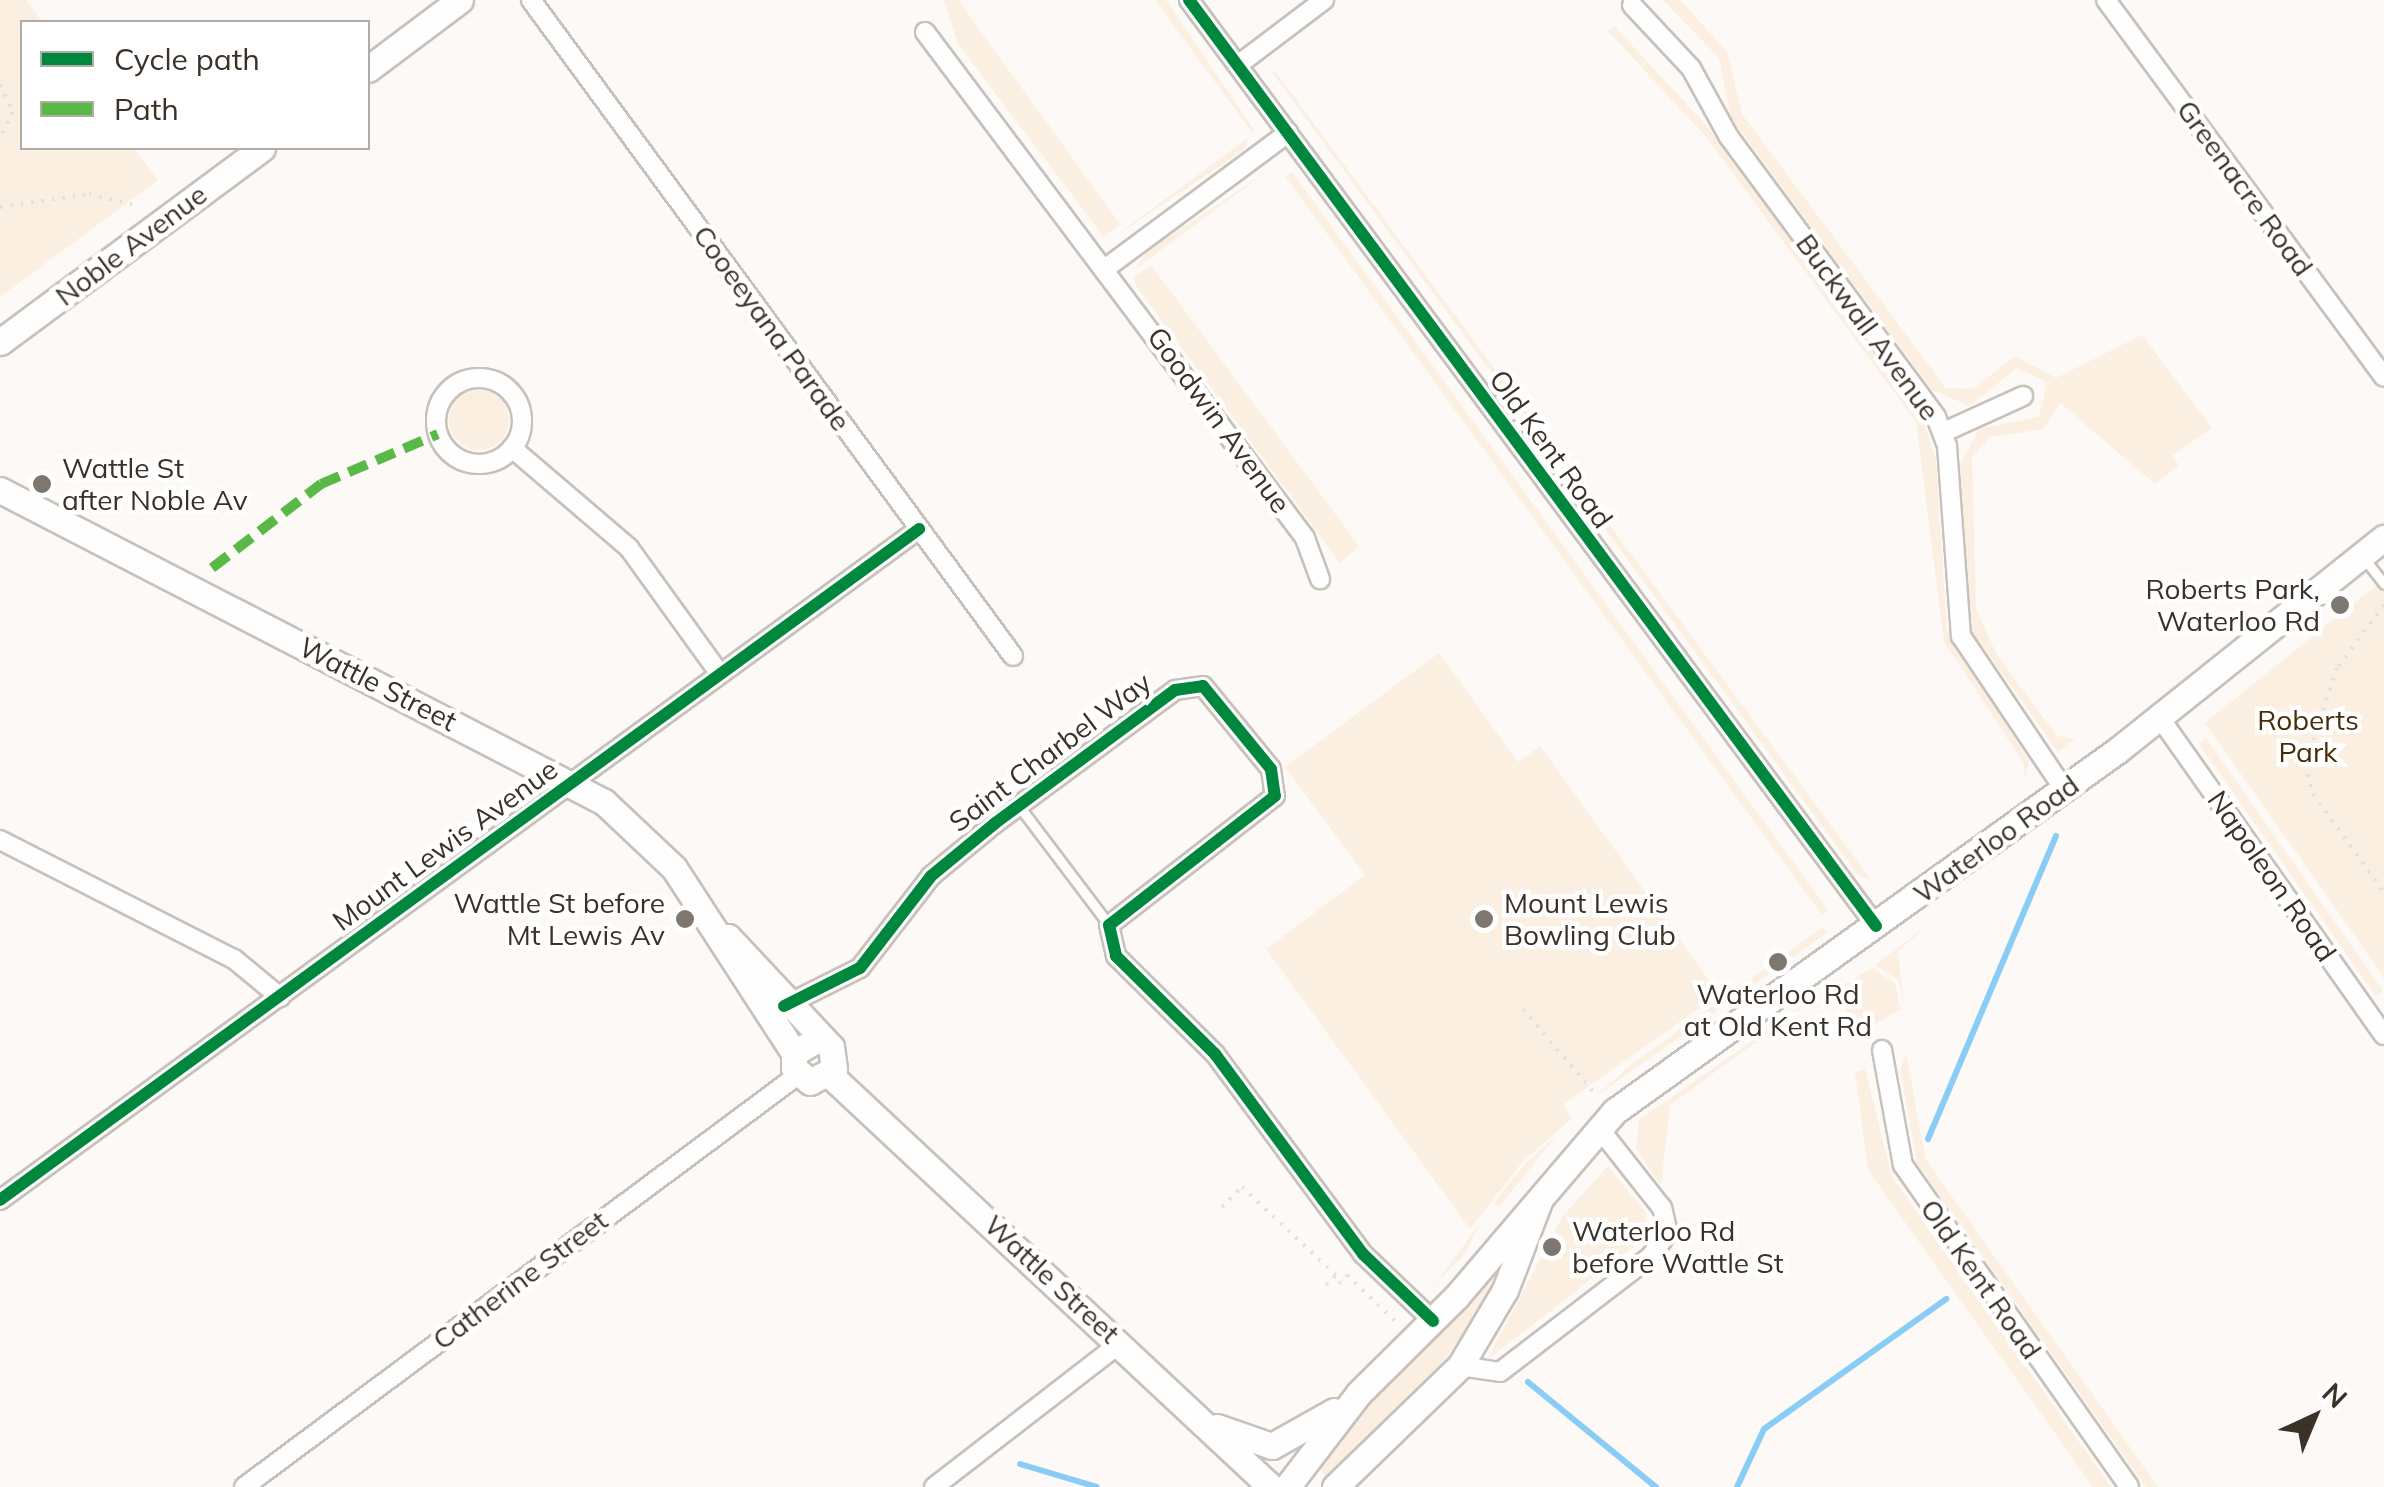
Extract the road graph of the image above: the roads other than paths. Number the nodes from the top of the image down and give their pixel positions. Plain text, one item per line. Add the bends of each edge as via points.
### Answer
1 (460, 0) edge
2 (531, 0) edge
3 (1189, 0) edge
4 (1324, 0) edge
5 (2106, 0) edge
6 (1632, 5) dead end
7 (925, 32) dead end
8 (1238, 65) junction
9 (370, 68) edge
10 (1288, 133) junction
11 (259, 150) edge
12 (1106, 268) junction
13 (0, 342) edge
14 (2384, 377) edge
15 (2024, 396) dead end
16 (1944, 432) junction
17 (512, 448) junction
18 (0, 490) edge
19 (919, 529) junction
20 (2384, 538) edge
21 (2362, 555) junction
22 (1320, 579) dead end
23 (2384, 584) edge
24 (1012, 656) dead end
25 (720, 674) junction
26 (2160, 718) junction
27 (571, 784) junction
28 (2064, 790) junction
29 (1019, 806) junction
30 (0, 840) edge
31 (1109, 925) junction
32 (1876, 926) junction
33 (716, 927) junction
34 (280, 997) junction
35 (784, 1006) junction
36 (2384, 1035) edge
37 (818, 1040) junction
38 (1882, 1050) dead end
39 (796, 1064) junction
40 (830, 1075) junction
41 (1598, 1127) junction
42 (0, 1200) edge
43 (1540, 1200) junction
44 (1433, 1321) junction
45 (1120, 1343) junction
46 (1460, 1366) junction
47 (1358, 1394) junction
48 (1194, 1414) junction
49 (244, 1487) edge
50 (934, 1487) edge
51 (1271, 1487) edge
52 (1286, 1487) edge
53 (1335, 1487) edge
54 (2128, 1487) edge

1 - 9 main road
2 - 19 street, Cooeeyana Parade
3 - 8 street, Old Kent Road
4 - 8 street
5 - 14 street, Greenacre Road
6 - 16 street, Buckwall Avenue via 1691,68 1719,123
7 - 12 street, Goodwin Avenue
8 - 10 street, Old Kent Road
10 - 12 street
10 - 32 street, Old Kent Road
11 - 13 main road, Noble Avenue
12 - 22 street, Goodwin Avenue via 1306,538
15 - 16 street
16 - 28 street, Buckwall Avenue via 1960,636
17 - 17 street via 482,464 449,452 437,427 446,394 477,378 509,390 522,422
17 - 25 street via 629,548
18 - 27 main road, Wattle Street
19 - 24 street, Cooeeyana Parade
19 - 25 street, Mount Lewis Avenue
20 - 21 main road, Waterloo Road
21 - 23 lane
21 - 26 main road, Waterloo Road
25 - 27 street, Mount Lewis Avenue
26 - 28 main road, Waterloo Road
26 - 36 street, Napoleon Road
27 - 33 main road, Wattle Street via 630,822
27 - 34 street, Mount Lewis Avenue
28 - 32 main road, Waterloo Road
29 - 31 lane
29 - 31 street, Saint Charbel Way via 1184,684 1220,701 1271,768 1275,796
29 - 35 street, Saint Charbel Way via 931,876 860,968
30 - 34 street via 234,959
31 - 44 street via 1121,964 1215,1054 1363,1254
32 - 41 main road, Waterloo Road
33 - 35 main road, Wattle Street
33 - 39 main road, Wattle Street
34 - 42 street, Mount Lewis Avenue
35 - 37 main road, Wattle Street
37 - 39 main road
37 - 40 main road via 834,1054
38 - 54 street, Old Kent Road via 1903,1165
39 - 40 main road
39 - 49 street, Catherine Street
40 - 45 main road, Wattle Street
41 - 43 main road, Waterloo Road
41 - 46 street via 1662,1208 1661,1245 1500,1372
43 - 44 main road, Waterloo Road
43 - 46 main road, Waterloo Road via 1505,1290
44 - 47 main road, Waterloo Road
45 - 48 main road, Wattle Street
45 - 50 street
46 - 53 main road, Waterloo Road
47 - 48 main road via 1272,1446
47 - 52 main road, Waterloo Road
48 - 51 main road, Wattle Street

